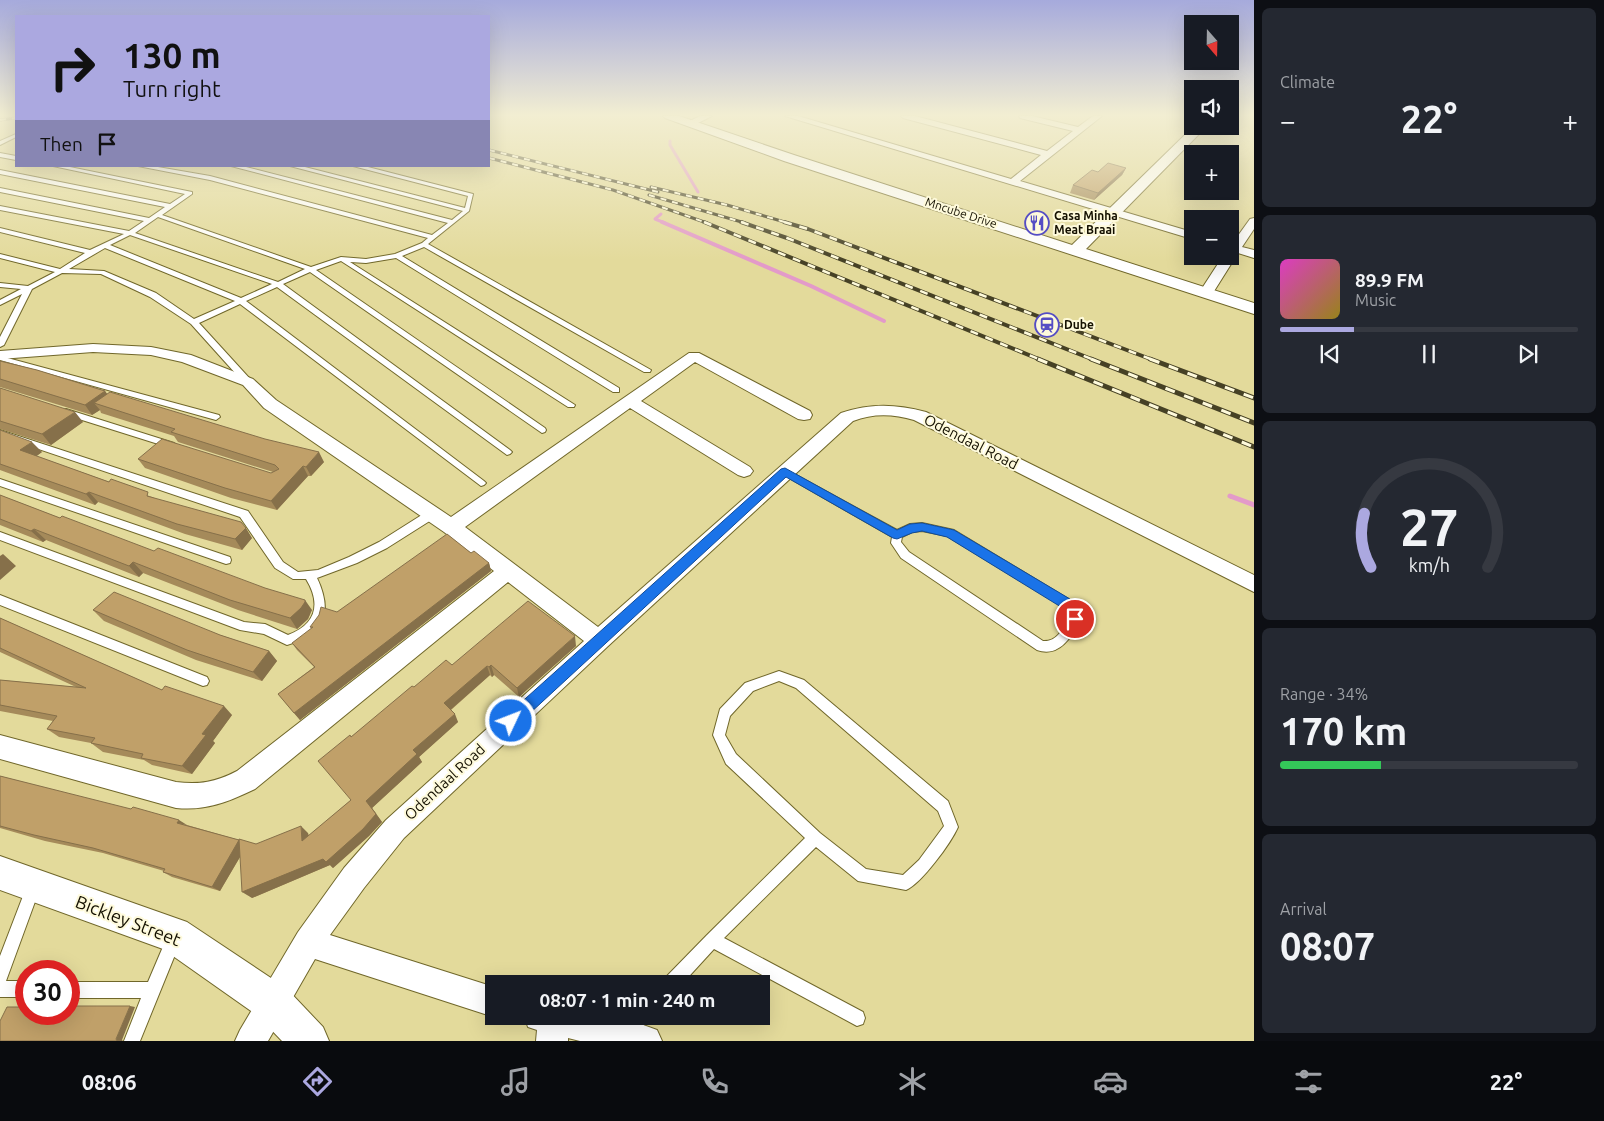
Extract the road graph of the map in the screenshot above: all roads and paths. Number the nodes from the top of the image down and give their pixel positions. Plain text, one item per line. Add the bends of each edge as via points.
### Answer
1 (810, 165) edge
2 (954, 165) edge
3 (1034, 165) edge
4 (1162, 165) edge
5 (61, 167) edge
6 (147, 167) edge
7 (238, 167) edge
8 (297, 167) edge
9 (360, 167) edge
10 (0, 172) edge
11 (1013, 182) junction
12 (0, 190) edge
13 (171, 206) junction
14 (0, 208) edge
15 (467, 210) junction
16 (1112, 213) junction
17 (153, 218) junction
18 (1254, 221) edge
19 (453, 222) junction
20 (0, 230) edge
21 (130, 234) junction
22 (1184, 234) edge
23 (434, 237) junction
24 (1239, 241) edge
25 (424, 244) junction
26 (104, 245) junction
27 (1076, 250) junction
28 (91, 252) junction
29 (1239, 253) edge
30 (1254, 254) edge
31 (0, 256) edge
32 (397, 256) junction
33 (341, 259) junction
34 (1223, 265) edge
35 (311, 270) junction
36 (61, 271) junction
37 (278, 284) junction
38 (0, 285) edge
39 (29, 288) junction
40 (1206, 294) junction
41 (241, 301) junction
42 (0, 303) edge
43 (1254, 309) edge
44 (194, 322) junction
45 (0, 345) edge
46 (0, 356) edge
47 (647, 370) dead end
48 (248, 382) junction
49 (616, 390) dead end
50 (630, 401) junction
51 (571, 405) dead end
52 (55, 409) edge
53 (804, 415) dead end
54 (216, 416) dead end
55 (542, 430) dead end
56 (0, 433) edge
57 (185, 449) edge
58 (507, 452) dead end
59 (744, 471) dead end
60 (785, 472) junction
61 (0, 482) edge
62 (481, 483) dead end
63 (432, 514) junction
64 (451, 527) junction
65 (897, 535) junction
66 (0, 536) edge
67 (226, 560) dead end
68 (508, 571) junction
69 (310, 575) junction
70 (1254, 584) edge
71 (0, 600) edge
72 (599, 640) junction
73 (203, 682) dead end
74 (0, 747) edge
75 (815, 838) junction
76 (0, 874) edge
77 (34, 886) junction
78 (174, 935) junction
79 (712, 940) junction
80 (308, 942) junction
81 (679, 975) edge
82 (0, 976) edge
83 (0, 989) edge
84 (15, 989) edge
85 (80, 990) edge
86 (153, 990) junction
87 (485, 999) edge
88 (272, 1002) junction
89 (857, 1018) dead end
90 (548, 1026) edge
91 (637, 1031) edge
92 (132, 1041) edge
93 (251, 1041) edge
94 (309, 1041) edge

1 - 27 street, Mncube Drive
2 - 11 street
3 - 11 street
4 - 16 street
5 - 13 lane via 190,193
6 - 23 lane via 210,178
7 - 19 lane
8 - 15 lane
9 - 15 lane via 470,195
10 - 13 lane
11 - 16 street
12 - 17 lane
13 - 17 lane
14 - 21 lane
15 - 19 lane
16 - 22 street
16 - 27 street
17 - 21 lane
17 - 35 lane
18 - 24 street
19 - 23 lane
20 - 28 lane
21 - 26 lane
21 - 37 lane
23 - 25 lane
25 - 32 lane
25 - 47 lane
26 - 28 lane
26 - 41 lane
27 - 40 street, Mncube Drive
28 - 36 lane
29 - 30 street
31 - 36 lane
32 - 33 lane via 366,261
32 - 49 lane
33 - 35 lane
33 - 51 lane
34 - 40 street
35 - 37 lane
35 - 55 lane
36 - 39 lane
36 - 44 lane via 102,272 153,295
37 - 41 lane
37 - 58 lane
38 - 39 lane
39 - 42 lane
39 - 45 lane
40 - 43 street, Mncube Drive
41 - 44 lane
41 - 62 lane
44 - 48 lane
46 - 48 street via 93,348 151,351 186,358
46 - 54 lane
48 - 63 street via 270,404 300,426
50 - 53 street via 694,356
50 - 59 street
50 - 64 street
52 - 57 lane
56 - 69 lane via 244,514 279,565 297,576
60 - 65 lane
60 - 70 street, Odendaal Road via 847,417 868,410 912,413
60 - 72 street, Odendaal Road
61 - 67 lane
63 - 64 street
63 - 69 lane via 383,545
64 - 68 street
65 - 65 lane via 896,543 905,556 1041,646 1050,648 1058,644 1075,619 1074,611 1066,603 950,533 922,527 910,528
66 - 69 lane via 244,627 265,629 287,640 308,632 318,620 320,602
68 - 72 street
68 - 74 street via 246,780 218,795 193,798 176,795
71 - 73 lane
72 - 80 street, Odendaal Road via 395,829 354,878
75 - 75 lane via 863,876 906,883 924,865 951,827 943,806 800,684 779,676 749,687 724,713 718,734 731,758
75 - 79 lane
76 - 77 street, Bickley Street
77 - 78 street, Bickley Street
77 - 82 lane
78 - 86 lane
78 - 88 street, Bickley Street
79 - 81 lane
79 - 89 lane
80 - 87 street
80 - 88 street, Odendaal Road
83 - 84 lane
85 - 86 lane
86 - 92 lane
88 - 93 street, Odendaal Road
88 - 94 street, Bickley Street
90 - 91 street

